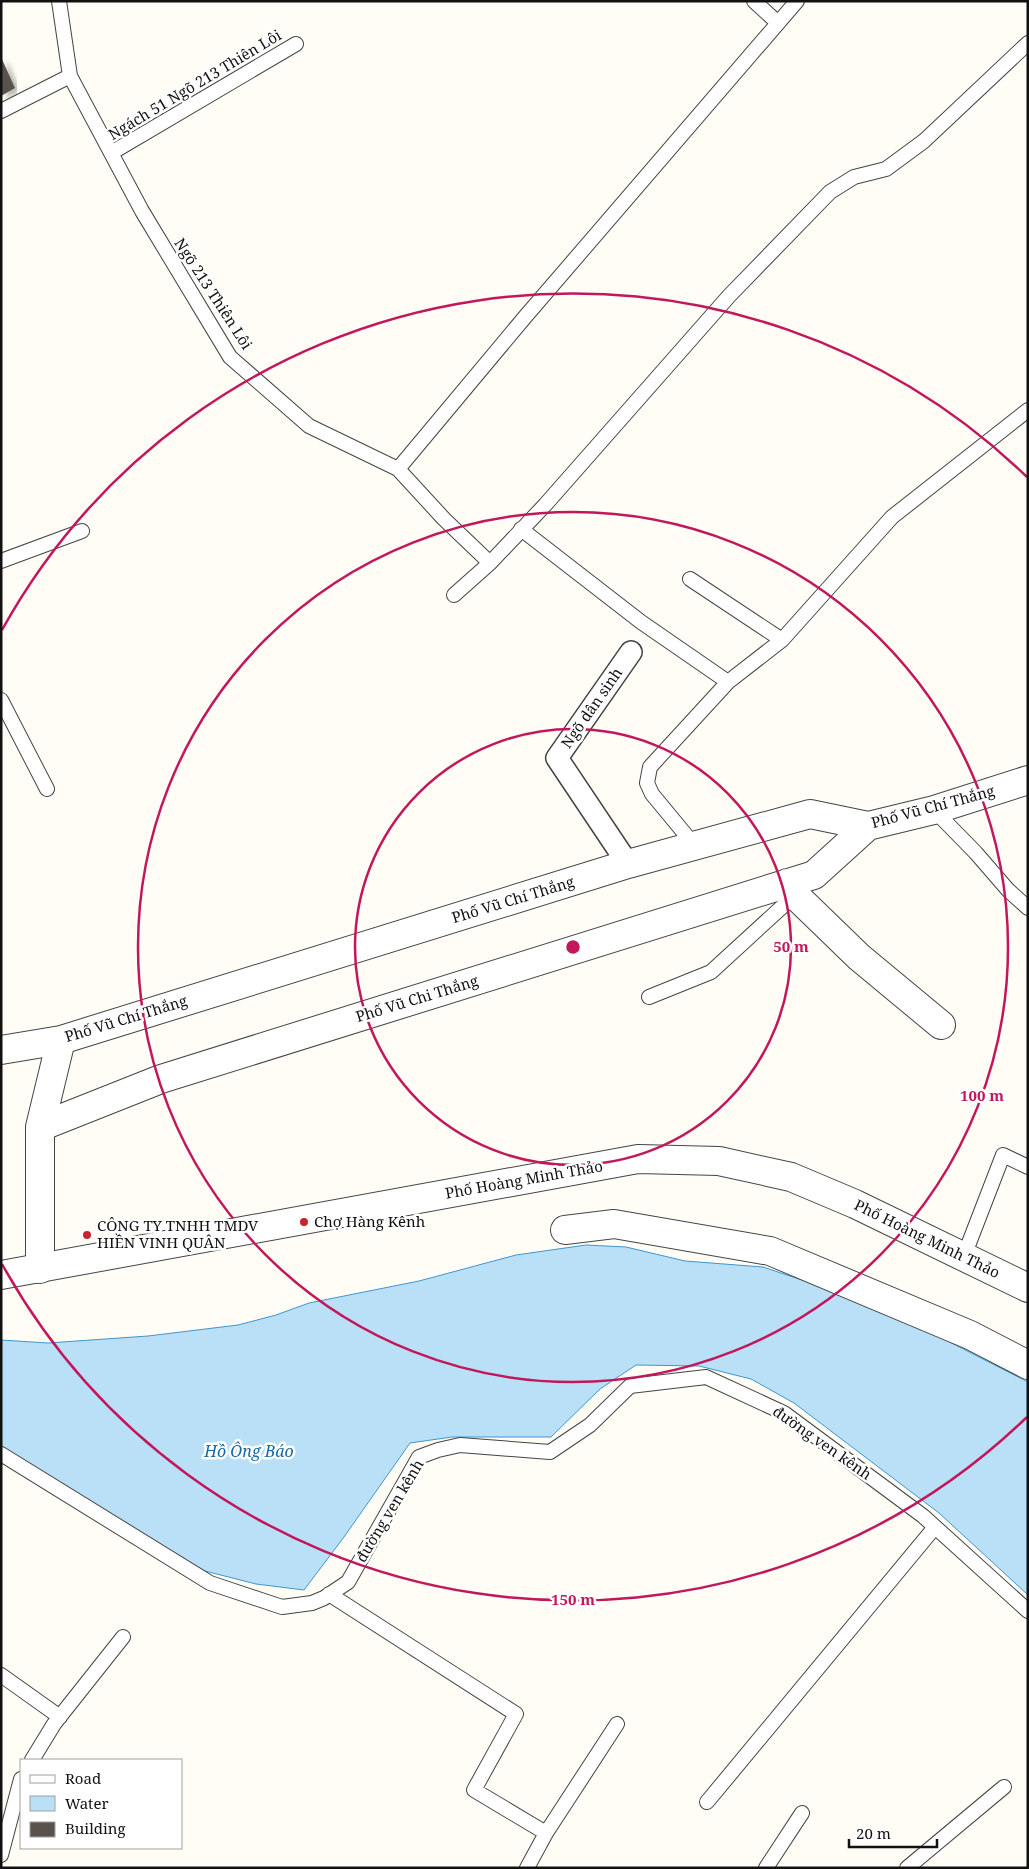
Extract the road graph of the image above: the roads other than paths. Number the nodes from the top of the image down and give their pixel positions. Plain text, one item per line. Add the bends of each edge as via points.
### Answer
1 (59, 1) edge
2 (754, 1) edge
3 (797, 1) edge
4 (778, 23) junction
5 (1028, 43) edge
6 (296, 44) dead end
7 (70, 76) junction
8 (1, 111) edge
9 (111, 153) junction
10 (1028, 410) edge
11 (398, 469) junction
12 (521, 529) junction
13 (82, 531) dead end
14 (1, 562) edge
15 (490, 563) junction
16 (690, 579) dead end
17 (454, 595) dead end
18 (782, 640) junction
19 (632, 652) dead end
20 (728, 682) junction
21 (1, 700) edge
22 (1028, 780) edge
23 (47, 789) dead end
24 (934, 810) junction
25 (868, 826) junction
26 (695, 846) junction
27 (628, 864) junction
28 (791, 889) junction
29 (1028, 908) edge
30 (649, 998) dead end
31 (941, 1024) dead end
32 (61, 1040) junction
33 (1, 1050) edge
34 (40, 1127) junction
35 (1028, 1167) edge
36 (565, 1230) dead end
37 (964, 1256) junction
38 (40, 1269) junction
39 (1, 1275) edge
40 (1028, 1288) edge
41 (1028, 1366) edge
42 (1, 1454) edge
43 (935, 1527) junction
44 (329, 1594) junction
45 (1028, 1611) edge
46 (123, 1637) dead end
47 (1, 1675) edge
48 (60, 1717) junction
49 (617, 1724) dead end
50 (33, 1759) edge
51 (20, 1782) edge
52 (1004, 1787) dead end
53 (707, 1802) dead end
54 (802, 1814) dead end
55 (546, 1833) junction
56 (1, 1855) edge
57 (527, 1868) edge
58 (766, 1868) edge
59 (907, 1868) edge

1 - 7 lane, Ngõ 213 Thiên Lôi
2 - 4 lane
3 - 4 lane
4 - 11 lane
5 - 12 lane via 924,141 886,169 854,177 830,192 729,296
6 - 9 lane, Ngách 51 Ngõ 213 Thiên Lôi
7 - 8 lane
7 - 9 lane, Ngõ 213 Thiên Lôi
9 - 11 lane, Ngõ 213 Thiên Lôi via 230,357 309,426
10 - 18 lane via 892,517
11 - 15 lane, Ngõ 213 Thiên Lôi
12 - 15 lane
12 - 20 lane via 641,622
13 - 14 lane
15 - 17 lane
16 - 18 lane
18 - 20 lane
19 - 27 street, Ngõ dân sinh via 557,758
20 - 26 lane via 650,767 647,783 652,794
21 - 23 lane
22 - 24 street, Phố Vũ Chí Thắng
24 - 25 street, Phố Vũ Chí Thắng
24 - 29 lane
25 - 26 street, Phố Vũ Chí Thắng via 810,814
25 - 28 street, Phố Vũ Chi Thắng via 814,875
26 - 27 street, Phố Vũ Chí Thắng
27 - 32 street, Phố Vũ Chí Thắng
28 - 30 lane via 711,972
28 - 31 street via 859,957
28 - 34 street, Phố Vũ Chi Thắng via 161,1079
32 - 33 street, Phố Vũ Chí Thắng
32 - 34 street
34 - 38 street
35 - 37 lane via 1003,1155
36 - 41 street via 614,1224 770,1251 970,1336
37 - 38 street, Phố Hoàng Minh Thảo via 791,1177 718,1161 638,1159
37 - 40 street, Phố Hoàng Minh Thảo
38 - 39 street, Phố Hoàng Minh Thảo
42 - 44 lane, đường ven kênh via 210,1583 282,1607 312,1604
43 - 44 lane, đường ven kênh via 784,1413 706,1377 630,1386 590,1425 550,1452 460,1445 419,1457 348,1582
43 - 45 lane, đường ven kênh
43 - 53 lane
44 - 55 lane via 516,1714 474,1790
46 - 48 lane
47 - 48 lane
48 - 50 lane
49 - 55 lane
51 - 56 lane
52 - 59 lane
54 - 58 lane
55 - 57 lane

